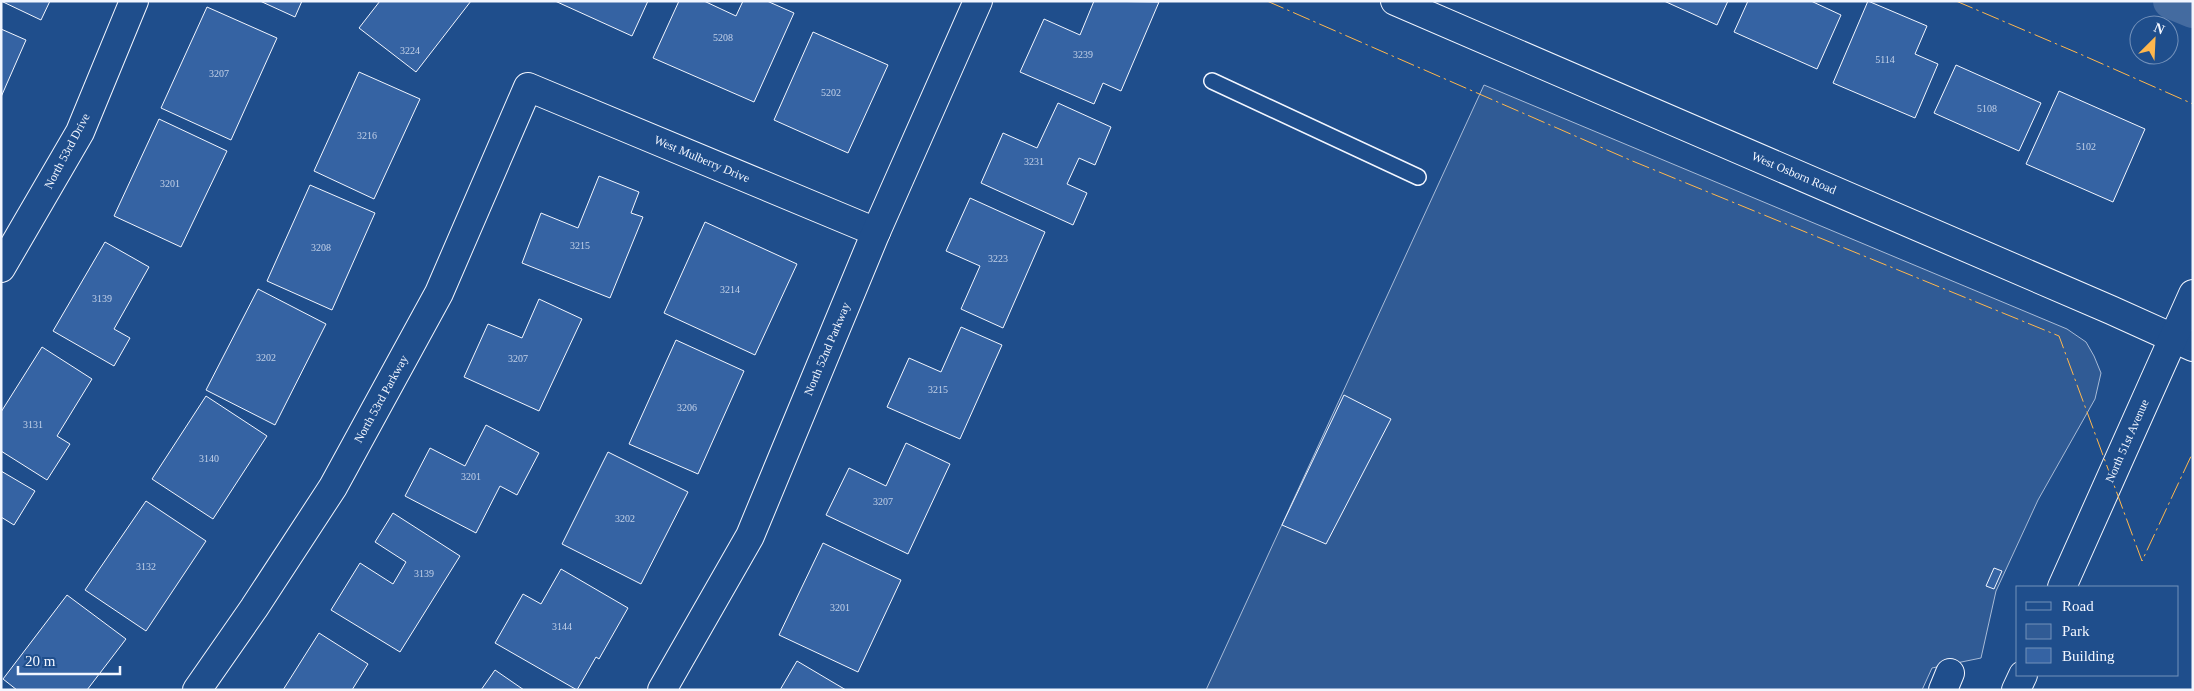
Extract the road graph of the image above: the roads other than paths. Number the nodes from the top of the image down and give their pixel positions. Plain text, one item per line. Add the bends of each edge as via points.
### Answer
1 (134, 1) edge
2 (978, 1) edge
3 (1395, 1) edge
4 (1212, 81) dead end
5 (528, 87) joint
6 (1418, 177) dead end
7 (876, 232) junction
8 (1, 268) edge
9 (2193, 294) edge
10 (2183, 343) edge
11 (2062, 586) edge
12 (2023, 676) edge
13 (197, 690) edge
14 (662, 690) edge
15 (2016, 690) edge

1 - 8 street, North 53rd Drive via 80,132
2 - 7 street, North 52nd Parkway
3 - 10 street, West Osborn Road
4 - 6 lane
5 - 7 street, West Mulberry Drive
5 - 13 street, North 53rd Parkway via 439,293 333,487
7 - 14 street, North 52nd Parkway via 750,536
9 - 10 street, North 51st Avenue
10 - 11 street, North 51st Avenue
12 - 15 street

